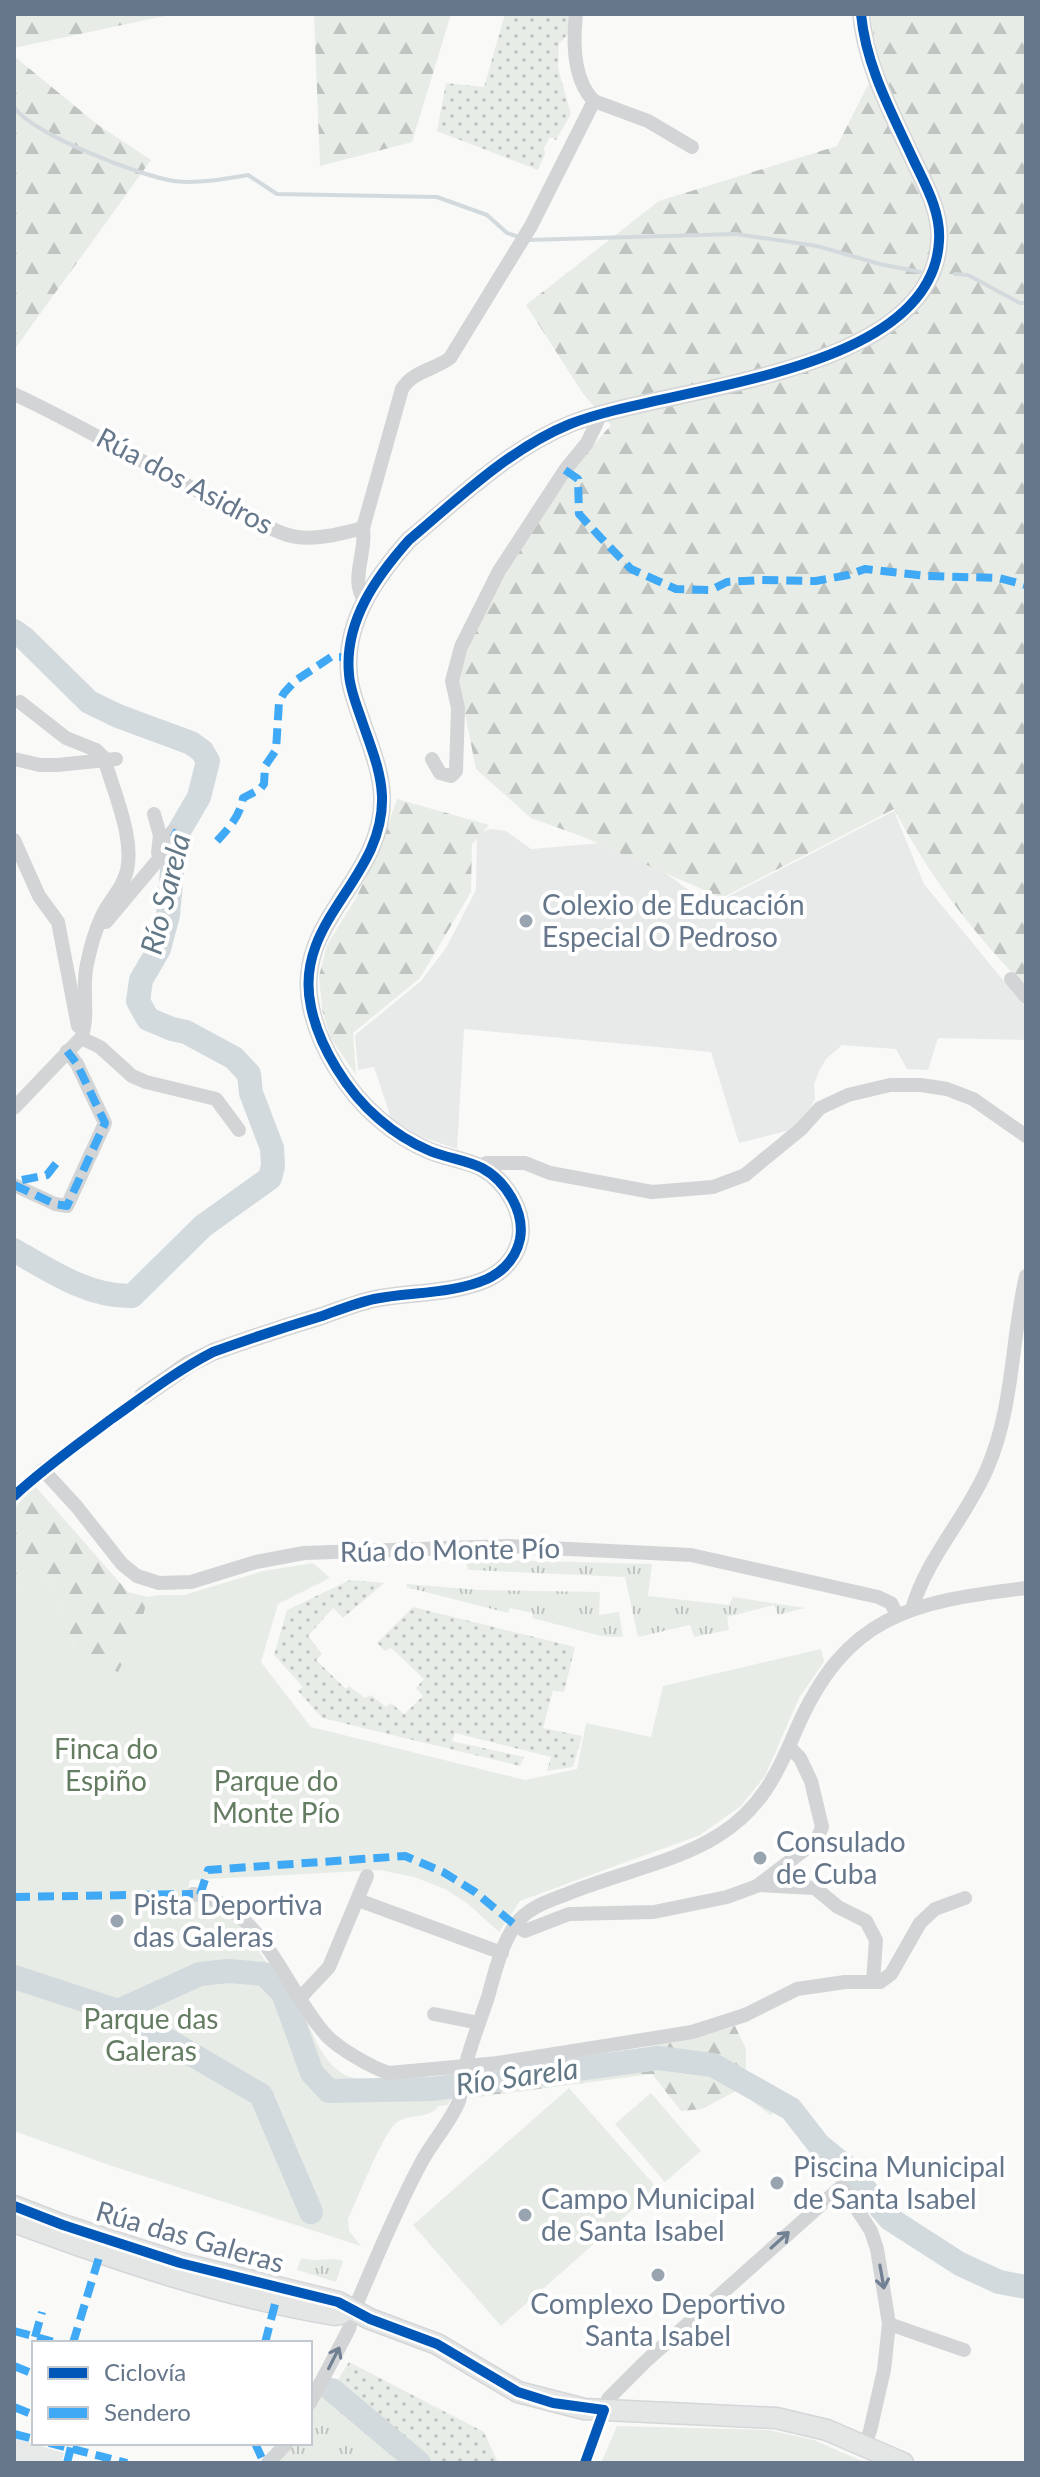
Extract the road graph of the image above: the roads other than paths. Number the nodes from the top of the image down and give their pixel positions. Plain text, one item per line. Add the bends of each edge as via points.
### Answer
1 (576, 14) edge
2 (861, 14) edge
3 (594, 101) junction
4 (692, 147) dead end
5 (14, 394) edge
6 (602, 412) junction
7 (363, 528) junction
8 (365, 601) junction
9 (20, 702) dead end
10 (110, 758) junction
11 (14, 759) edge
12 (432, 759) dead end
13 (154, 814) dead end
14 (172, 832) dead end
15 (14, 840) edge
16 (153, 866) junction
17 (96, 934) junction
18 (1011, 979) dead end
19 (1026, 997) edge
20 (81, 1038) junction
21 (67, 1051) junction
22 (14, 1108) edge
23 (239, 1130) dead end
24 (1026, 1136) edge
25 (482, 1168) junction
26 (14, 1185) edge
27 (1026, 1276) edge
28 (143, 1396) joint
29 (43, 1470) junction
30 (14, 1496) edge
31 (1026, 1588) edge
32 (912, 1609) junction
33 (897, 1615) junction
34 (789, 1747) junction
35 (367, 1876) dead end
36 (759, 1885) junction
37 (193, 1894) dead end
38 (965, 1898) dead end
39 (358, 1900) junction
40 (515, 1925) junction
41 (502, 1953) junction
42 (873, 1982) junction
43 (301, 1997) junction
44 (434, 2014) dead end
45 (479, 2023) junction
46 (465, 2070) junction
47 (14, 2206) edge
48 (14, 2222) edge
49 (353, 2312) junction
50 (889, 2324) junction
51 (964, 2350) dead end
52 (312, 2399) edge
53 (613, 2410) junction
54 (285, 2445) edge
55 (864, 2446) junction
56 (268, 2463) edge
57 (585, 2463) edge
58 (903, 2463) edge

1 - 3 street via 575,54 583,85
2 - 6 street via 872,68 936,212 937,255 919,295 871,335 826,357 740,383
3 - 4 street via 648,121
3 - 7 street via 525,237 450,358 416,374 402,389
5 - 7 street, Rúa dos Asidros via 284,534 318,537
6 - 8 street via 513,454 409,540
6 - 12 street via 587,443 499,571 461,647 452,681 458,708 456,771 451,776 440,773
7 - 8 street via 358,592
8 - 25 street via 350,640 349,675 380,775 381,821 370,855 315,943 308,974 310,1006 343,1076 376,1117 432,1152
9 - 10 street via 66,738
10 - 11 street via 57,765
10 - 17 street via 129,860
13 - 16 street via 160,835
14 - 16 street
15 - 20 street via 39,896 58,922
16 - 17 street
17 - 20 street via 86,965
18 - 19 street
20 - 21 street
20 - 23 street via 100,1047 132,1076 216,1099
21 - 22 street
21 - 26 street via 105,1123 67,1206
24 - 25 street via 973,1099 947,1089 890,1085 820,1108 745,1175 713,1187 652,1192 550,1173 525,1163 486,1163
25 - 28 street via 506,1190 518,1212 520,1237 503,1269 474,1283 371,1299 255,1337 189,1364
27 - 32 street via 996,1445 971,1500 921,1582
28 - 29 street
29 - 30 street
29 - 33 street, Rúa do Monte Pío via 122,1564 159,1583 191,1582 304,1553 539,1547 715,1559 878,1597 891,1603
31 - 32 street via 954,1597
32 - 33 street
33 - 34 street via 851,1644 828,1672
34 - 36 street via 811,1781 822,1827 807,1848
34 - 40 street via 765,1794 733,1827 702,1845 536,1906
35 - 39 street
36 - 40 street via 654,1912 569,1914 525,1931
36 - 42 street via 815,1888 866,1921 876,1940
37 - 43 street via 228,1905
38 - 42 street via 935,1909 920,1923 891,1974
39 - 41 street
39 - 43 street via 329,1967
40 - 41 street
41 - 45 street
42 - 46 street via 797,1989 745,2015 692,2032
43 - 46 street via 329,2038 379,2070
44 - 45 street
45 - 46 street
46 - 49 street via 458,2101 422,2160
47 - 49 main road, Rúa das Galeras via 180,2263 338,2302
48 - 49 main road, Rúa das Galeras via 122,2261 275,2304 335,2315
52 -> 49 street
49 - 53 main road via 437,2344 518,2392 553,2403
50 - 51 street
53 -> 50 street via 608,2399 646,2361 842,2186 871,2231
50 - 55 street via 884,2370
53 - 55 main road via 776,2418
53 - 57 street
54 - 56 street
55 - 58 main road

